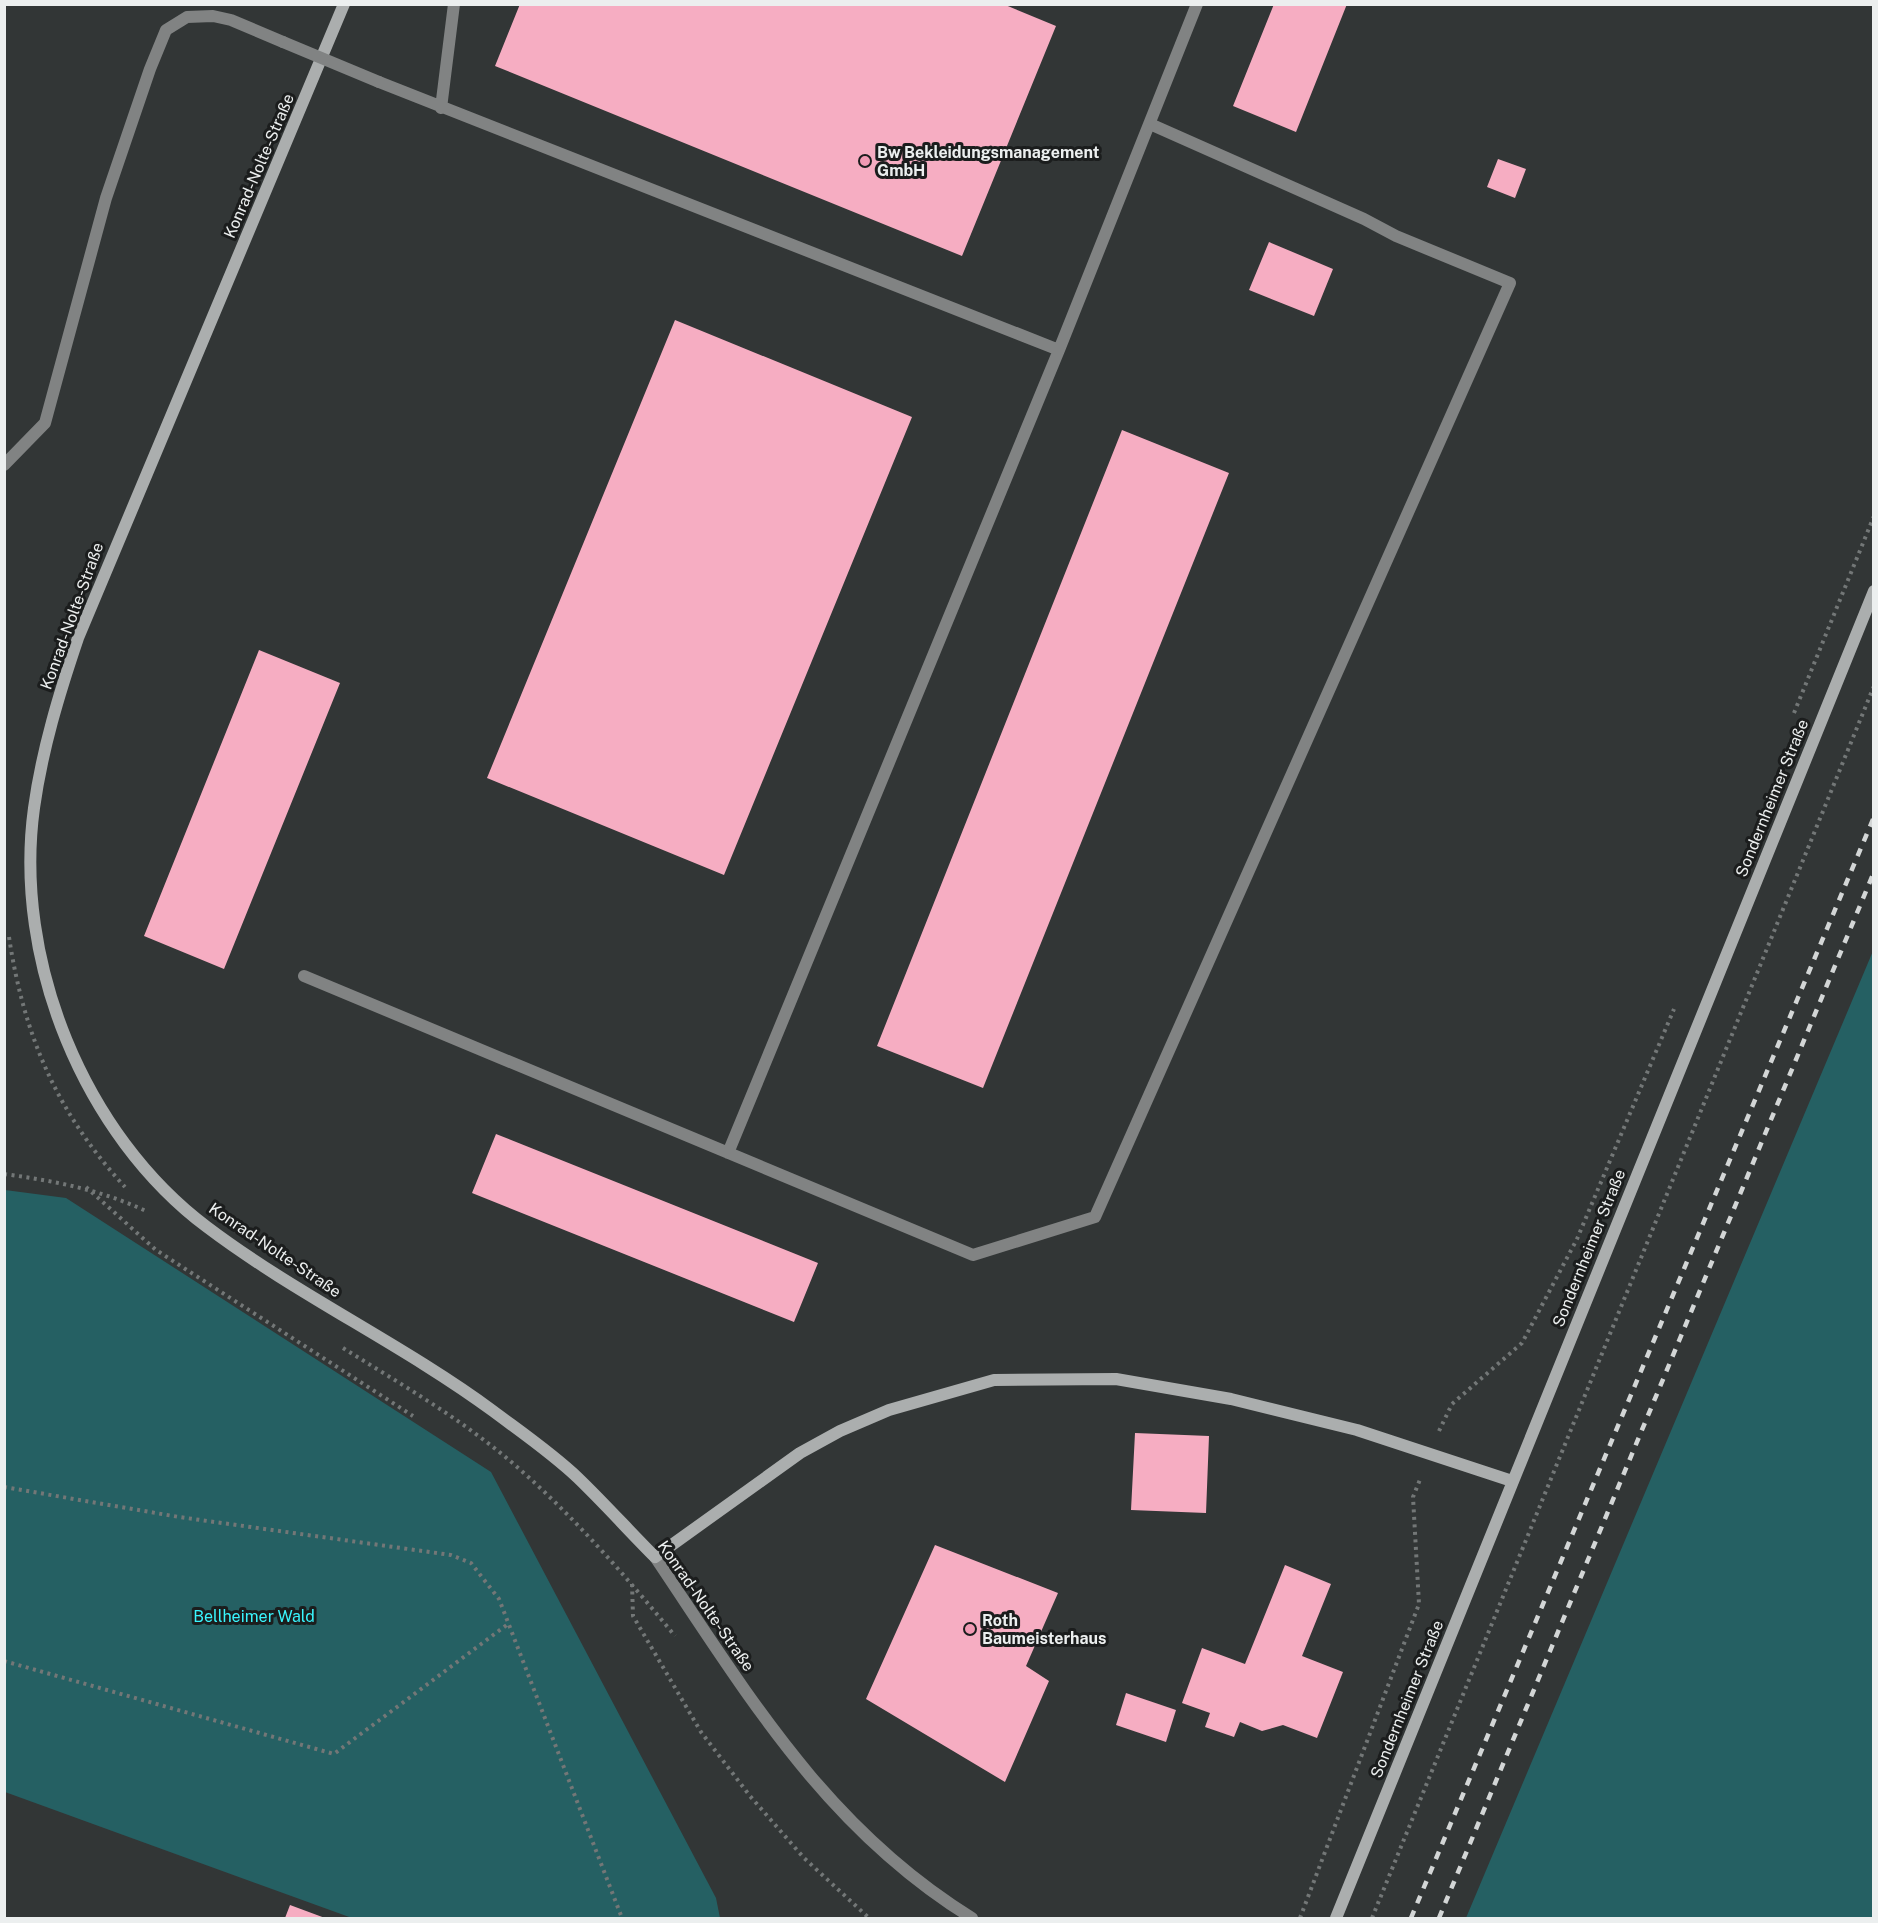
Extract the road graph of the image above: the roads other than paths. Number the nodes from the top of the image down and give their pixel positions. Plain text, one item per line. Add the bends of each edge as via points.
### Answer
1 (344, 4) edge
2 (454, 4) edge
3 (1197, 4) edge
4 (441, 108) junction
5 (1150, 124) junction
6 (1059, 350) junction
7 (4, 465) edge
8 (1874, 591) edge
9 (304, 976) dead end
10 (728, 1153) junction
11 (1512, 1481) junction
12 (654, 1557) junction
13 (972, 1918) edge
14 (1336, 1918) edge

1 - 12 main road, Konrad-Nolte-Straße via 135,498 59,694 34,810 31,873 41,963 68,1045 94,1100 133,1155 178,1201 206,1227 491,1410 576,1476
2 - 4 street
3 - 5 street
4 - 6 street
4 - 7 street, bridge via 231,20 187,17 166,30 106,198 45,423
5 - 6 street
5 - 10 street via 1396,236 1510,283 1095,1217 973,1255
6 - 10 street
8 - 11 main road, Sondernheimer Straße
9 - 10 street
11 - 12 main road via 1357,1430 1231,1399 1116,1379 994,1380 889,1410 840,1431 801,1453
11 - 14 main road, Sondernheimer Straße
12 - 13 street, Konrad-Nolte-Straße via 766,1723 820,1790 864,1837 904,1871

